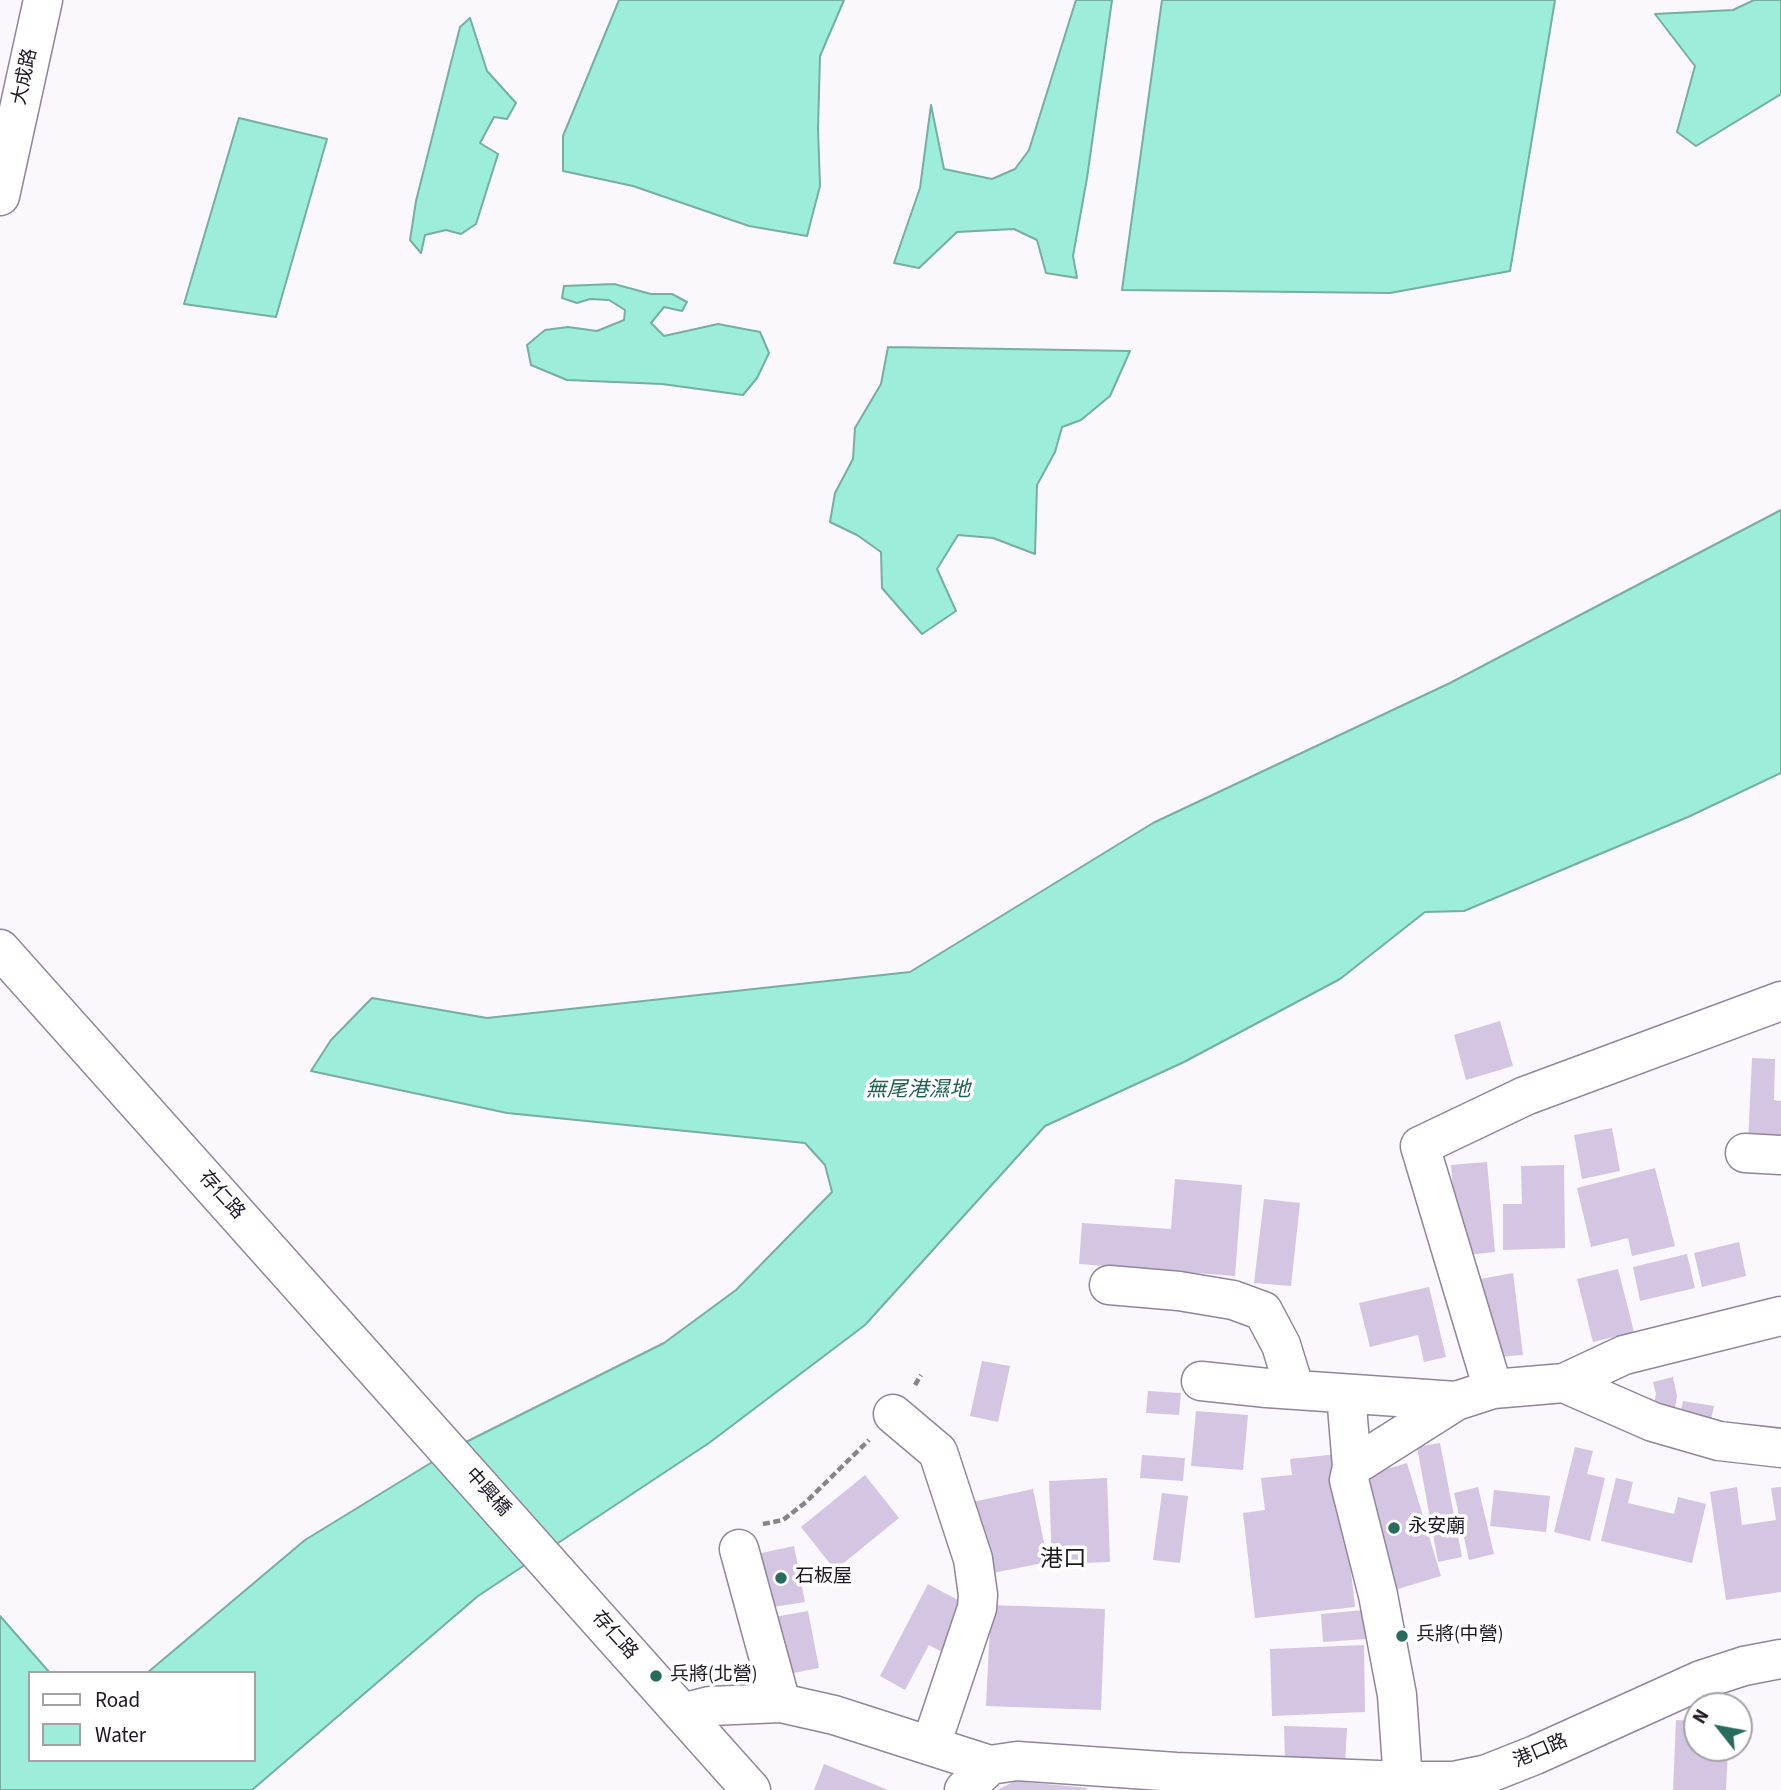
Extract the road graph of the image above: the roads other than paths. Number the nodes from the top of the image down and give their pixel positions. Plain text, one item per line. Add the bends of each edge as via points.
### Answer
1 (43, 0) edge
2 (0, 196) edge
3 (0, 949) edge
4 (1781, 1001) edge
5 (1109, 1285) dead end
6 (1781, 1316) edge
7 (1201, 1381) dead end
8 (1564, 1383) junction
9 (1493, 1389) junction
10 (1295, 1390) junction
11 (1346, 1394) junction
12 (1456, 1401) junction
13 (893, 1414) road end
14 (441, 1443) joint
15 (1781, 1448) edge
16 (1352, 1467) junction
17 (532, 1544) joint
18 (739, 1549) road end
19 (1781, 1660) edge
20 (781, 1703) junction
21 (696, 1709) junction
22 (931, 1745) junction
23 (977, 1777) edge
24 (1403, 1781) junction
25 (751, 1790) edge

1 - 2 street, 大成路
3 - 14 street, 存仁路
4 - 9 street via 1525,1096 1420,1146
5 - 10 street via 1180,1291 1233,1300 1263,1311 1281,1345
6 - 8 street via 1624,1355
7 - 10 street
8 - 9 street
8 - 15 street via 1653,1422 1719,1441
9 - 12 street
10 - 11 street
11 - 12 street
11 - 16 street
12 - 16 street
13 - 22 street via 938,1452 973,1559 978,1595
14 - 17 street, 中興橋
16 - 24 street via 1349,1480 1397,1695
17 - 21 street, 存仁路
18 - 20 street
19 - 24 street, 港口路 via 1701,1680 1487,1774 1453,1781
20 - 21 street
20 - 22 street
21 - 25 street, 存仁路
22 - 23 street
23 - 24 street, 港口路 via 1017,1761

